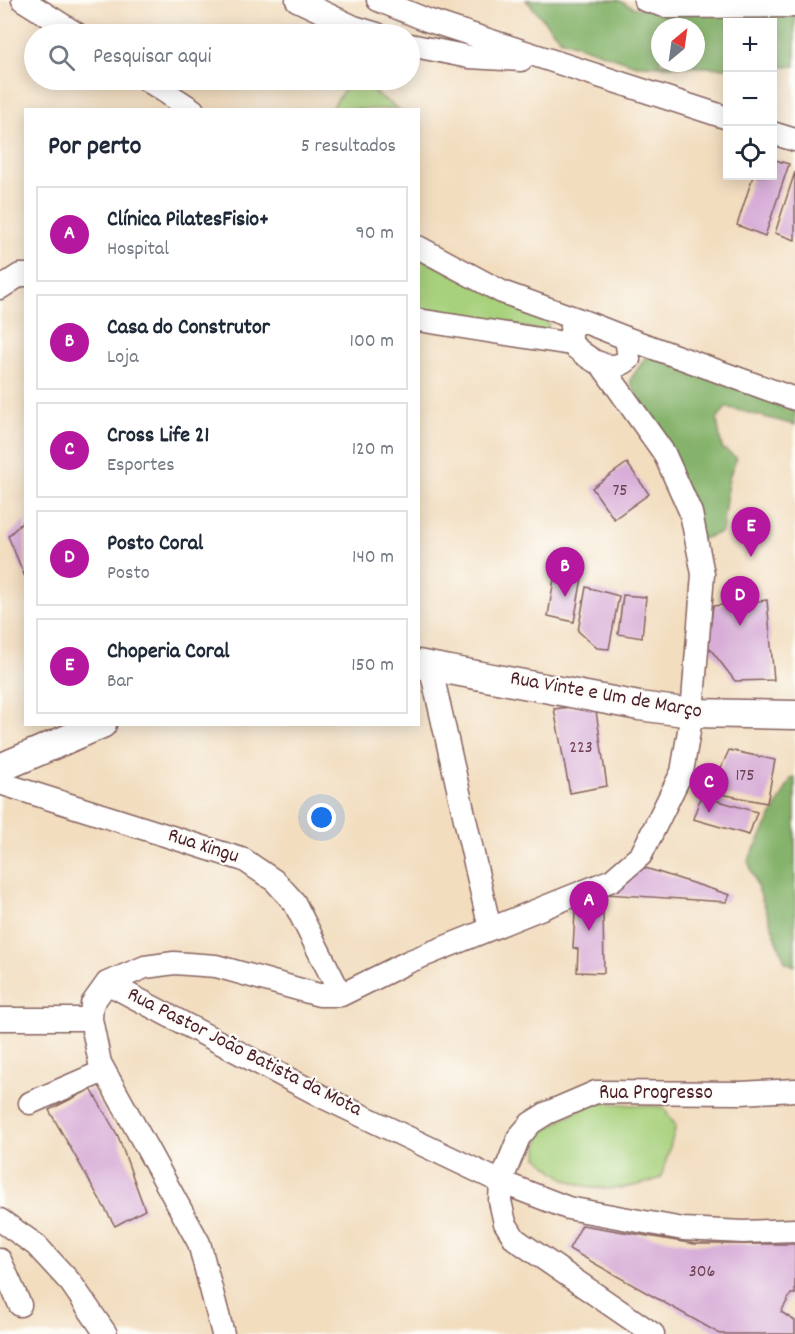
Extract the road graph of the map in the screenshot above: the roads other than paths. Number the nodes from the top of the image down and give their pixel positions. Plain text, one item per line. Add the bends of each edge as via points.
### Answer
1 (23, 0) edge
2 (297, 0) edge
3 (378, 0) edge
4 (645, 0) edge
5 (795, 6) edge
6 (61, 24) edge
7 (348, 24) edge
8 (420, 47) edge
9 (551, 62) junction
10 (162, 90) edge
11 (190, 108) edge
12 (723, 116) edge
13 (777, 135) edge
14 (795, 140) edge
15 (420, 248) edge
16 (24, 275) edge
17 (0, 288) edge
18 (420, 320) edge
19 (580, 320) junction
20 (626, 338) junction
21 (571, 344) junction
22 (600, 363) junction
23 (795, 399) edge
24 (424, 665) edge
25 (692, 713) junction
26 (795, 715) edge
27 (97, 726) edge
28 (0, 768) edge
29 (0, 783) edge
30 (490, 929) junction
31 (107, 982) junction
32 (341, 995) junction
33 (0, 1018) edge
34 (91, 1019) junction
35 (104, 1071) junction
36 (795, 1090) edge
37 (30, 1103) dead end
38 (501, 1182) junction
39 (0, 1220) edge
40 (795, 1230) edge
41 (0, 1260) edge
42 (20, 1305) dead end
43 (106, 1334) edge
44 (223, 1334) edge
45 (653, 1334) edge

1 - 6 street
2 - 7 street
3 - 9 street
4 - 5 street via 668,7
8 - 9 street via 469,57
9 - 12 street
10 - 11 street
13 - 14 street
15 - 19 street via 502,292
16 - 17 street
18 - 21 street
19 - 20 street
19 - 21 street via 571,330
20 - 22 street via 629,359 621,366
20 - 23 street
21 - 22 street
22 - 25 street via 664,453 691,513 703,574
24 - 25 main road, Rua Vinte e Um de Março
24 - 30 street
25 - 26 main road, Rua Vinte e Um de Março
25 - 30 street via 682,772 641,855 612,880
27 - 28 main road
29 - 32 street, Rua Xingu via 244,860 275,880 294,902
30 - 32 street via 408,962
31 - 32 street via 145,967 174,963 216,966 319,995
31 - 34 street, Rua Pastor João Batista da Mota via 92,1004
31 - 38 street, Rua Pastor João Batista da Mota via 325,1098
33 - 34 street
34 - 35 street
35 - 37 street
35 - 44 street via 199,1243
36 - 38 street, Rua Progresso via 741,1094 596,1092 569,1101 531,1123 519,1137
38 - 40 street, Rua Pastor João Batista da Mota via 568,1208 683,1229
38 - 45 street, Rua Progresso via 505,1223 515,1239
39 - 43 street via 36,1245 71,1284
41 - 42 street

